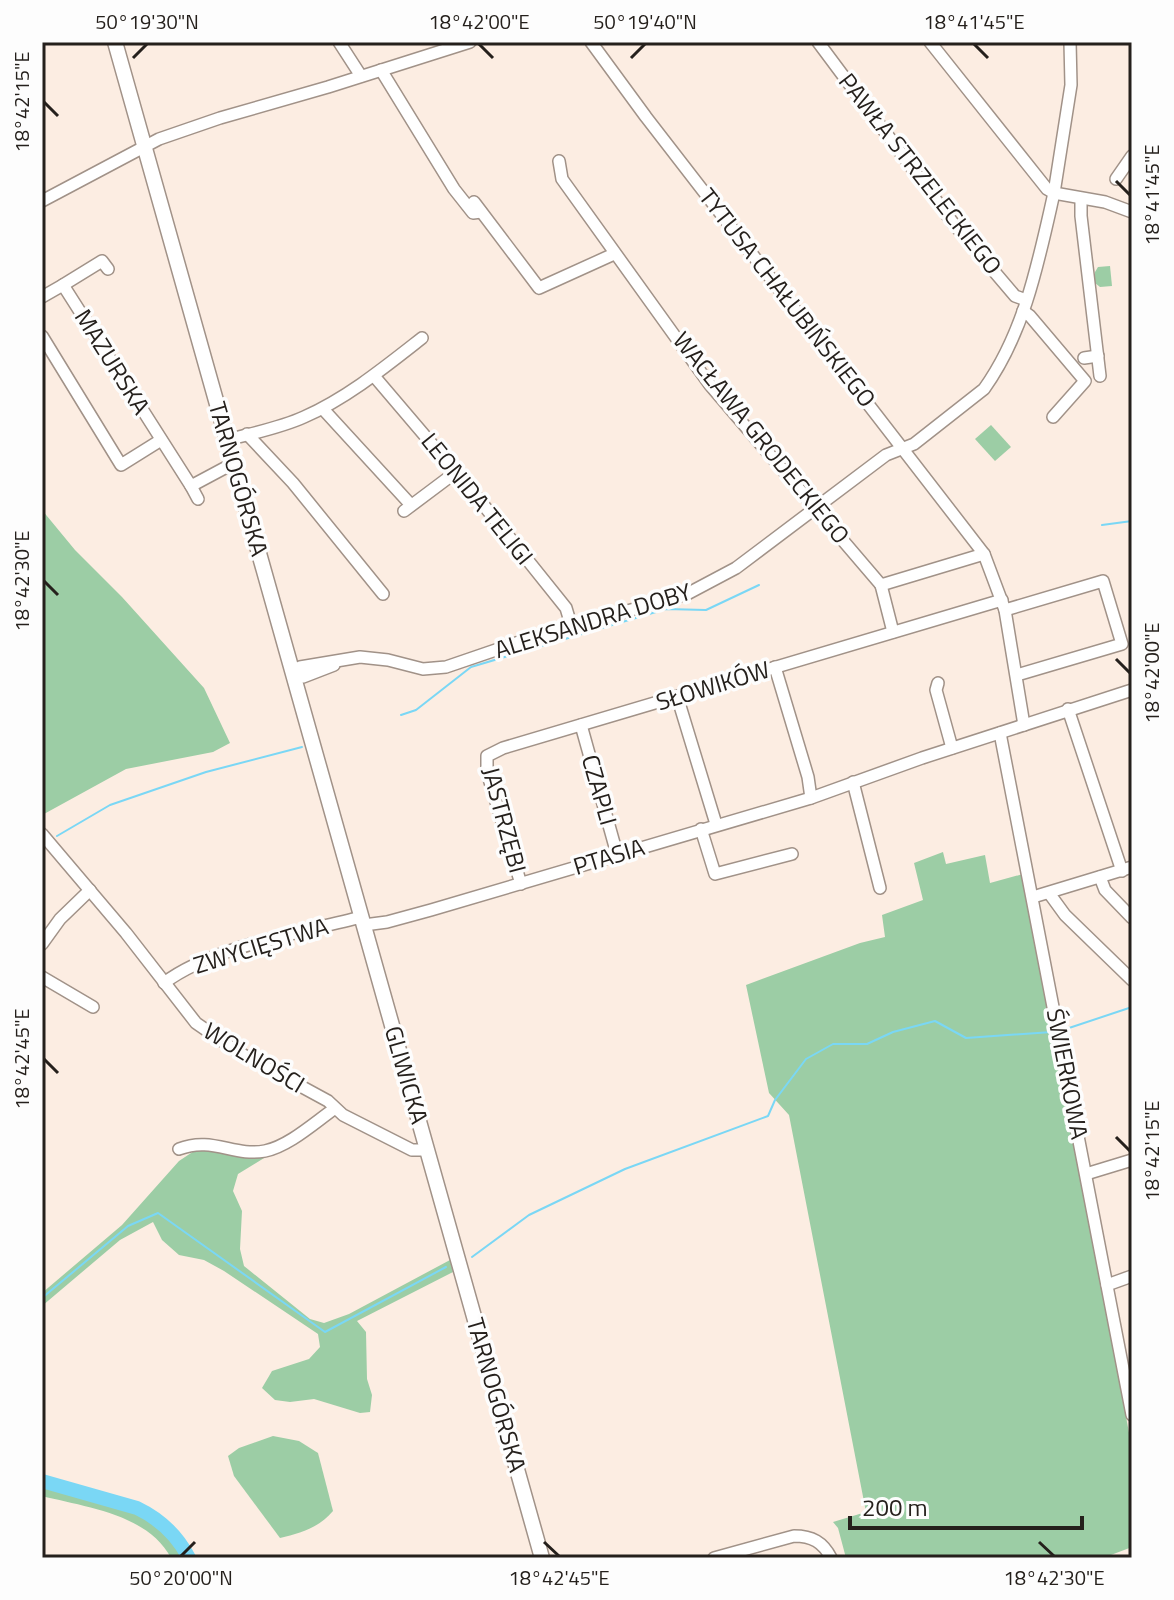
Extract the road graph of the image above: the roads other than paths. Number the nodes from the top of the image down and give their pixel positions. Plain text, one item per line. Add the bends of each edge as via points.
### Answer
1 (115, 42) edge
2 (339, 42) edge
3 (470, 42) edge
4 (591, 42) edge
5 (818, 42) edge
6 (930, 42) edge
7 (1070, 42) edge
8 (381, 70) junction
9 (361, 76) junction
10 (144, 144) junction
11 (1132, 156) edge
12 (559, 161) dead end
13 (1116, 179) dead end
14 (1054, 193) junction
15 (1081, 199) junction
16 (42, 201) edge
17 (1132, 212) edge
18 (614, 254) junction
19 (108, 269) dead end
20 (63, 285) junction
21 (42, 297) edge
22 (1025, 306) junction
23 (42, 336) edge
24 (422, 338) dead end
25 (1098, 356) junction
26 (1084, 358) dead end
27 (374, 376) junction
28 (1100, 376) dead end
29 (323, 409) junction
30 (1053, 417) dead end
31 (247, 434) junction
32 (161, 440) junction
33 (227, 440) junction
34 (905, 449) junction
35 (234, 463) junction
36 (456, 472) junction
37 (191, 486) junction
38 (198, 499) dead end
39 (816, 507) junction
40 (984, 554) junction
41 (881, 585) junction
42 (383, 594) dead end
43 (1004, 605) junction
44 (572, 628) junction
45 (893, 632) junction
46 (775, 667) junction
47 (294, 674) junction
48 (1017, 675) junction
49 (938, 683) dead end
50 (1132, 690) edge
51 (677, 696) junction
52 (1068, 709) junction
53 (581, 725) junction
54 (1024, 725) junction
55 (1000, 733) junction
56 (952, 748) junction
57 (487, 756) joint
58 (853, 782) junction
59 (811, 798) junction
60 (716, 824) junction
61 (701, 829) junction
62 (42, 834) edge
63 (617, 854) junction
64 (792, 854) dead end
65 (1127, 869) edge
66 (1100, 877) junction
67 (521, 884) junction
68 (880, 888) dead end
69 (90, 890) junction
70 (1049, 893) junction
71 (1033, 897) junction
72 (1132, 918) edge
73 (362, 921) junction
74 (42, 944) edge
75 (42, 977) edge
76 (1132, 980) edge
77 (164, 983) junction
78 (93, 1007) dead end
79 (334, 1109) junction
80 (179, 1149) dead end
81 (427, 1150) junction
82 (1132, 1160) edge
83 (1086, 1174) junction
84 (450, 1233) joint
85 (1132, 1276) edge
86 (1107, 1285) junction
87 (1132, 1415) edge
88 (542, 1558) edge
89 (714, 1558) edge
90 (831, 1558) edge

1 - 10 main road, TARNOGÓRSKA
2 - 9 street
3 - 8 street
4 - 34 street, TYTUSA CHAŁUBIŃSKIEGO
5 - 22 street, PAWŁA STRZELECKIEGO via 953,223
6 - 14 street
7 - 14 street, ALEKSANDRA DOBY via 1071,85
8 - 9 street
8 - 18 street via 454,189 473,213 478,207 539,288
9 - 10 street
10 - 16 street
10 - 33 main road, TARNOGÓRSKA
11 - 13 street
12 - 18 street, WACŁAWA GRODECKIEGO via 562,179
14 - 15 street
14 - 22 street, ALEKSANDRA DOBY
15 - 17 street
15 - 25 street
18 - 39 street, WACŁAWA GRODECKIEGO via 710,385
19 - 20 street, MAZURSKA via 102,261
20 - 21 street, MAZURSKA
20 - 32 street, MAZURSKA
22 - 30 street, PAWŁA STRZELECKIEGO via 1085,381
22 - 34 street, ALEKSANDRA DOBY via 984,389
23 - 32 street, MAZURSKA via 121,465
24 - 27 street
25 - 26 street
25 - 28 street
27 - 29 street
27 - 36 street, LEONIDA TELIGI
29 - 31 street
29 - 36 street via 408,508
31 - 33 street
31 - 42 street
32 - 37 street, MAZURSKA
33 - 35 main road, TARNOGÓRSKA
34 - 39 street, ALEKSANDRA DOBY via 886,455
34 - 40 street, TYTUSA CHAŁUBIŃSKIEGO
35 - 37 street
35 - 47 main road, TARNOGÓRSKA
36 - 44 street, LEONIDA TELIGI via 566,608
37 - 38 street, MAZURSKA
39 - 41 street, WACŁAWA GRODECKIEGO
39 - 44 street, ALEKSANDRA DOBY via 704,587
40 - 41 street
40 - 43 street, TYTUSA CHAŁUBIŃSKIEGO
41 - 45 street
43 - 45 street, SŁOWIKÓW
43 - 48 street, TYTUSA CHAŁUBIŃSKIEGO
43 - 48 street, SŁOWIKÓW via 1103,581 1122,644
44 - 47 street, ALEKSANDRA DOBY via 446,667 423,669 360,657 303,677
45 - 46 street, SŁOWIKÓW
46 - 51 street, SŁOWIKÓW
46 - 59 street
47 - 73 main road, TARNOGÓRSKA
48 - 54 street, TYTUSA CHAŁUBIŃSKIEGO
49 - 56 street
50 - 52 street, PTASIA
51 - 53 street, SŁOWIKÓW
51 - 60 street
52 - 54 street, PTASIA
52 - 65 street
53 - 57 street, SŁOWIKÓW
53 - 63 street, CZAPLI
54 - 55 street, PTASIA
55 - 56 street, PTASIA
55 - 71 street, ŚWIERKOWA
56 - 58 street, PTASIA
57 - 67 street, JASTRZĘBI via 487,772
58 - 59 street, PTASIA
58 - 68 street
59 - 60 street, PTASIA
60 - 61 street, PTASIA
61 - 63 street, PTASIA
61 - 64 street via 715,874
62 - 69 street, WOLNOŚCI
63 - 67 street, PTASIA
65 - 66 street
66 - 70 street
66 - 72 street via 1105,890
67 - 73 street, PTASIA via 387,922
69 - 74 street
69 - 77 street, WOLNOŚCI
70 - 71 street
70 - 76 street
71 - 83 street, ŚWIERKOWA
73 - 77 street, ZWYCIĘSTWA via 256,944 191,965
73 - 81 main road, GLIWICKA
75 - 78 street
77 - 79 street, WOLNOŚCI via 196,1023
79 - 80 street, WOLNOŚCI via 265,1151 212,1143
79 - 81 street, WOLNOŚCI via 412,1150
81 - 84 main road, GLIWICKA
82 - 83 street
83 - 86 street, ŚWIERKOWA
84 - 88 main road, TARNOGÓRSKA
85 - 86 street
86 - 87 street, ŚWIERKOWA
89 - 90 street via 794,1536 818,1541

